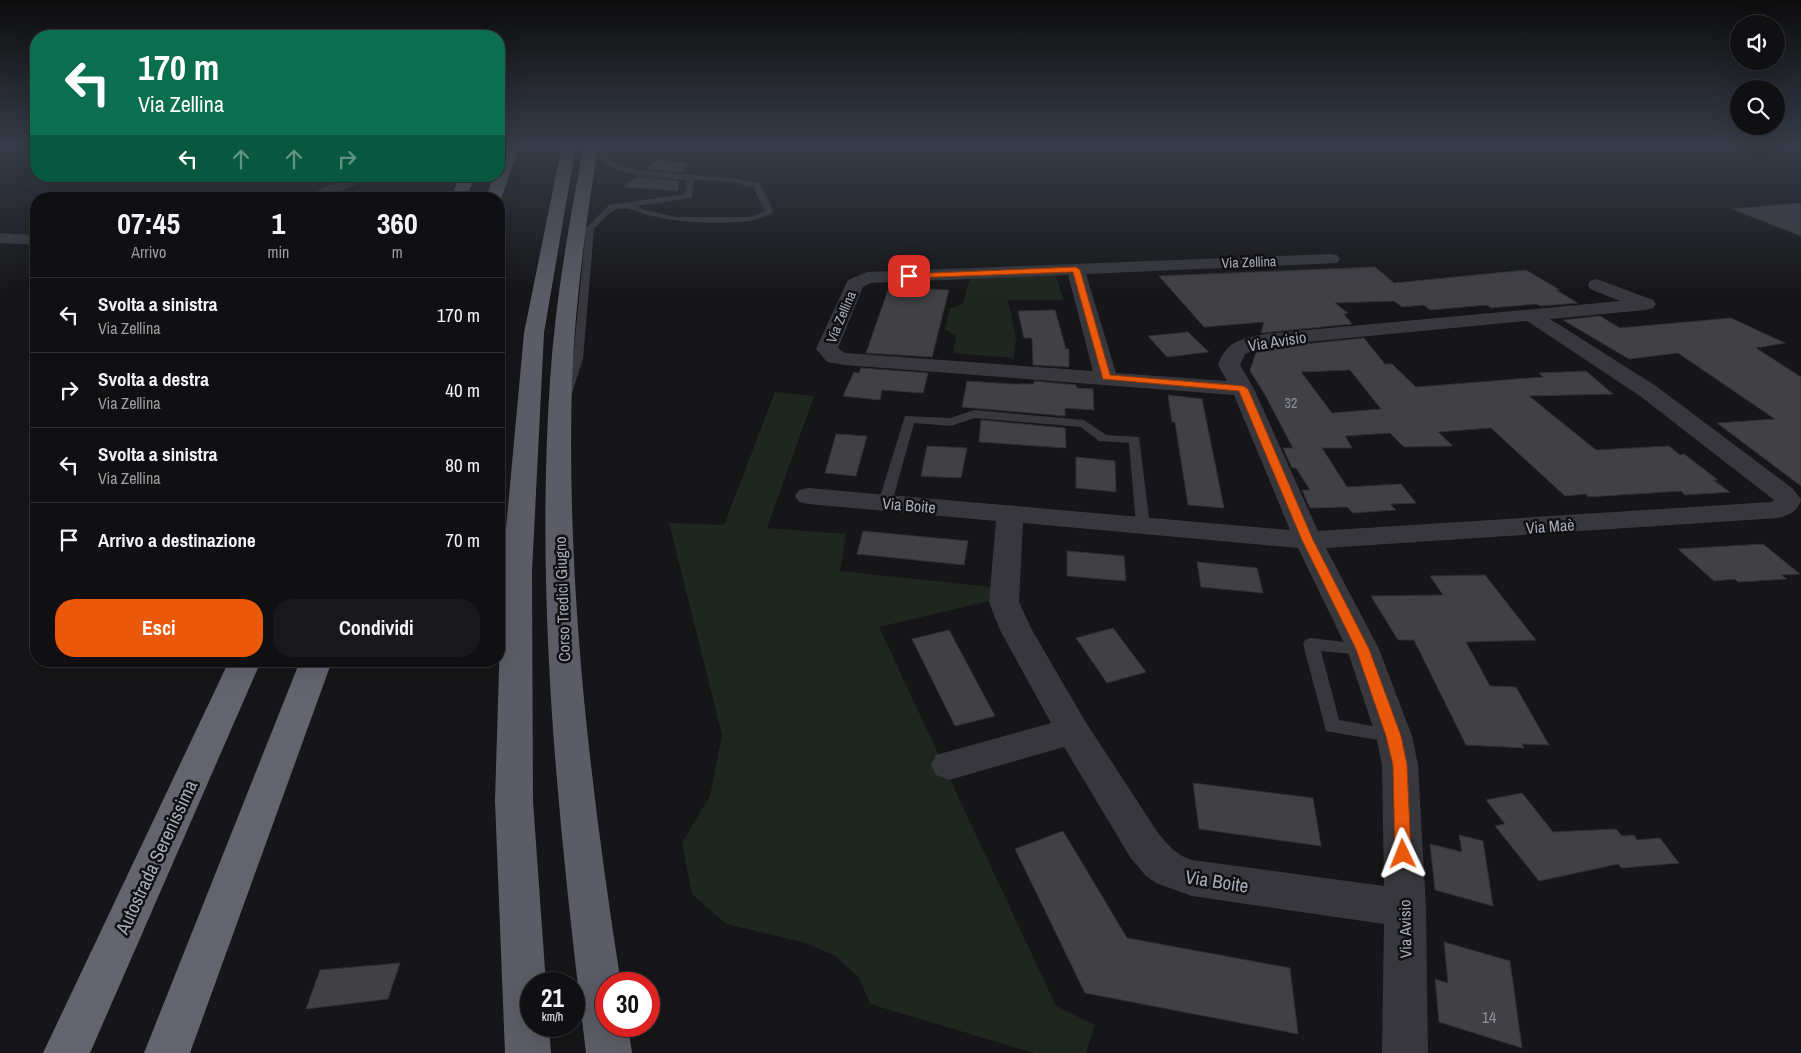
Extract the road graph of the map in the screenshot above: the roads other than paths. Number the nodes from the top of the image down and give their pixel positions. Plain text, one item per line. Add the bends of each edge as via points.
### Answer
1 (560, 194) edge
2 (583, 194) edge
3 (689, 194) edge
4 (762, 194) edge
5 (627, 204) junction
6 (0, 238) edge
7 (30, 240) edge
8 (1331, 259) dead end
9 (1076, 270) junction
10 (1597, 285) dead end
11 (1532, 316) junction
12 (1106, 377) junction
13 (1243, 389) junction
14 (560, 413) junction
15 (808, 496) dead end
16 (885, 503) junction
17 (1795, 505) edge
18 (1010, 514) junction
19 (1143, 526) junction
20 (1308, 540) junction
21 (1363, 649) junction
22 (242, 667) edge
23 (314, 667) edge
24 (1073, 731) junction
25 (1394, 736) junction
26 (949, 765) dead end
27 (1405, 908) junction
28 (66, 1053) edge
29 (167, 1053) edge
30 (528, 1053) edge
31 (610, 1053) edge
32 (1406, 1053) edge

1 - 30 highway via 534,333 517,572 514,801
2 - 14 highway, Corso Tredici Giugno via 571,275
3 - 5 lane
4 - 5 lane via 769,212 751,220 676,219 643,212
5 - 14 lane via 612,207 590,228 578,359
6 - 7 street
8 - 9 street, Via Zellina
9 - 12 street
9 - 12 street, Via Zellina via 867,278 855,284 827,349 835,357 845,359
10 - 11 street, Via Avisio via 1646,304
11 - 13 street, Via Avisio via 1265,340 1238,347 1232,356 1229,365
11 - 17 street, Via Maè via 1648,391
12 - 13 street, Via Zellina
13 - 20 street, Via Avisio
14 - 31 highway, Corso Tredici Giugno via 559,534 564,663 597,966
15 - 16 street, Via Boite
16 - 18 street, Via Boite
16 - 19 lane via 909,419 951,422 974,414 1084,424 1103,438 1135,440
17 - 20 street, Via Maè via 1778,510
18 - 19 street, Via Boite
18 - 24 street, Via Boite via 1004,602 1016,630
19 - 20 street, Via Boite
20 - 21 street, Via Avisio
21 - 25 street, Via Avisio
21 - 25 lane via 1311,644 1332,726
22 - 28 highway, Autostrada Serenissima
23 - 29 highway
24 - 26 street
24 - 27 street, Via Boite via 1144,845 1173,873
25 - 27 street, Via Avisio via 1400,765
27 - 32 street, Via Avisio

